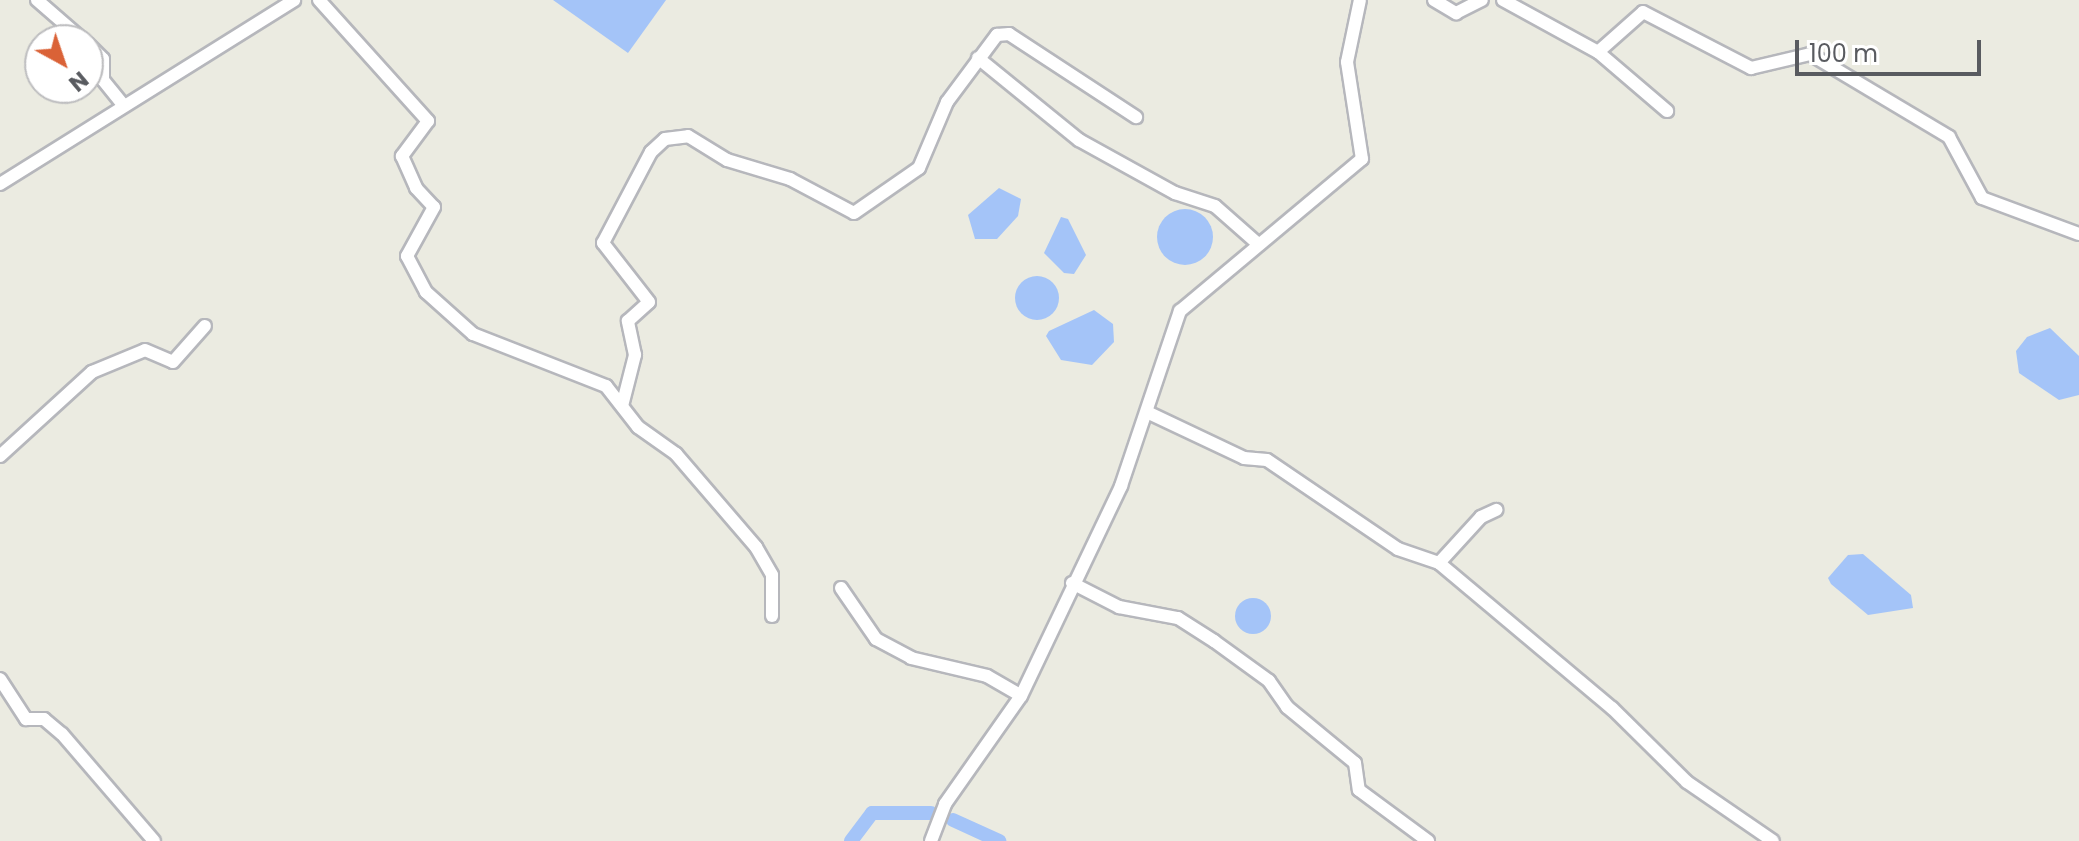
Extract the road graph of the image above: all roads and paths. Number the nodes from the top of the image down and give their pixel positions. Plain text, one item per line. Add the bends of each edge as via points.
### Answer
1 (37, 0) edge
2 (294, 0) edge
3 (319, 0) edge
4 (1360, 0) edge
5 (1434, 0) edge
6 (1482, 0) edge
7 (1503, 0) edge
8 (65, 24) edge
9 (1598, 52) junction
10 (978, 58) junction
11 (104, 81) edge
12 (123, 105) junction
13 (1667, 111) dead end
14 (1136, 117) dead end
15 (0, 184) edge
16 (2079, 234) edge
17 (1257, 243) junction
18 (205, 326) dead end
19 (622, 406) junction
20 (1149, 413) junction
21 (0, 456) edge
22 (1496, 510) dead end
23 (1439, 563) junction
24 (1072, 583) junction
25 (841, 588) dead end
26 (772, 616) dead end
27 (0, 679) edge
28 (1021, 696) junction
29 (154, 841) edge
30 (931, 841) edge
31 (1428, 841) edge
32 (1773, 841) edge

1 - 8 street
2 - 12 street
3 - 19 street via 428,121 402,156 416,188 434,207 407,256 426,292 473,334 606,386
4 - 17 street via 1347,62 1362,159
5 - 6 street via 1456,13
7 - 9 street
9 - 13 street
9 - 16 street via 1643,12 1751,68 1810,54 1949,137 1982,198
10 - 14 street via 997,35 1009,34
10 - 17 street via 1063,130 1175,193 1215,206
10 - 19 street via 947,102 919,168 854,213 790,179 727,160 688,136 658,145 603,243 649,302 628,321 635,355
11 - 12 street
12 - 15 street
17 - 20 street via 1180,311 1169,329
18 - 21 street via 173,362 145,350 92,372
19 - 26 street via 676,454 756,547 772,575
20 - 23 street via 1244,458 1267,460 1398,549
20 - 24 street
22 - 23 street via 1481,517
23 - 32 street via 1621,715 1687,782
24 - 28 street
24 - 31 street via 1119,607 1178,618 1214,641 1269,681 1287,707 1355,763 1359,790
25 - 28 street via 876,639 921,661 987,676
27 - 29 street via 26,719 44,719 62,734
28 - 30 street via 945,804

